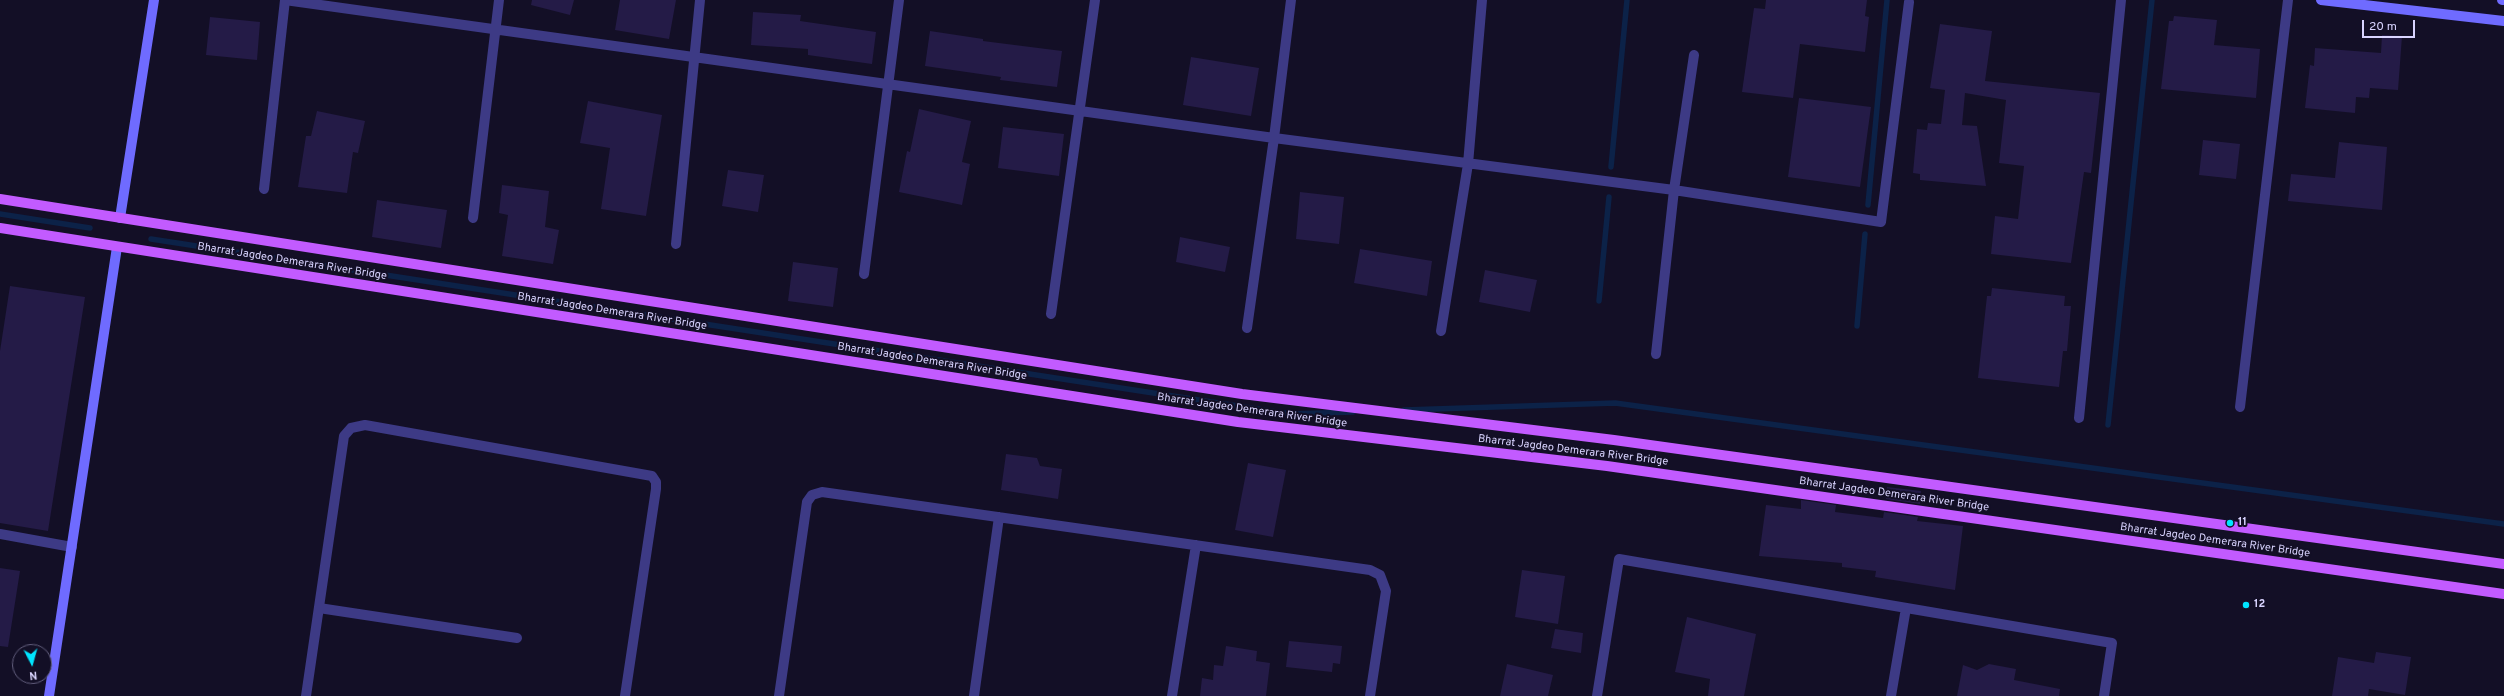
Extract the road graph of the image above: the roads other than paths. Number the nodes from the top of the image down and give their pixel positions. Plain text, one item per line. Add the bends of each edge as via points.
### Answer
1 (154, 0) edge
2 (285, 0) edge
3 (499, 0) edge
4 (700, 0) edge
5 (899, 0) edge
6 (1095, 0) edge
7 (1291, 0) edge
8 (1482, 0) edge
9 (2121, 0) edge
10 (2288, 0) edge
11 (2321, 0) edge
12 (1909, 2) dead end
13 (2504, 21) edge
14 (495, 30) junction
15 (1694, 54) dead end
16 (693, 58) junction
17 (888, 85) junction
18 (1078, 111) junction
19 (1274, 138) junction
20 (1468, 164) junction
21 (264, 189) dead end
22 (1674, 190) junction
23 (0, 198) edge
24 (120, 218) junction
25 (473, 218) dead end
26 (0, 228) edge
27 (676, 244) dead end
28 (117, 247) junction
29 (864, 274) dead end
30 (1051, 314) dead end
31 (1247, 328) dead end
32 (1441, 331) dead end
33 (1656, 354) dead end
34 (2240, 407) dead end
35 (2079, 418) dead end
36 (999, 518) junction
37 (0, 534) edge
38 (1196, 545) junction
39 (72, 547) junction
40 (2504, 564) edge
41 (2504, 594) edge
42 (319, 608) junction
43 (1906, 608) junction
44 (517, 638) dead end
45 (49, 696) edge
46 (306, 696) edge
47 (625, 696) edge
48 (779, 696) edge
49 (974, 696) edge
50 (1172, 696) edge
51 (1370, 696) edge
52 (1597, 696) edge
53 (1891, 696) edge
54 (2104, 696) edge

1 - 24 street
2 - 14 street
2 - 21 street
3 - 14 street
4 - 16 street
5 - 17 street
6 - 18 street
7 - 19 street
8 - 20 street
9 - 35 street
10 - 34 street
11 - 13 street
12 - 22 street via 1881,222
14 - 16 street
14 - 25 street
15 - 22 street
16 - 17 street
16 - 27 street
17 - 18 street
17 - 29 street
18 - 19 street
18 - 30 street
19 - 20 street
19 - 31 street
20 - 22 street
20 - 32 street
22 - 33 street
23 - 24 main road, Bharrat Jagdeo Demerara River Bridge
24 - 40 main road, Bharrat Jagdeo Demerara River Bridge via 1242,394 1614,440
26 - 28 main road, Bharrat Jagdeo Demerara River Bridge
28 - 39 street
28 - 41 main road, Bharrat Jagdeo Demerara River Bridge via 1238,422 1608,466
36 - 38 street
36 - 48 street via 822,492 812,495 807,502
36 - 49 street
37 - 39 street
38 - 50 street
38 - 51 street via 1370,570 1380,575 1386,591
39 - 45 street
42 - 44 street
42 - 46 street
42 - 47 street via 344,436 351,428 364,426 652,476 656,482 656,490
43 - 52 street via 1619,559
43 - 53 street
43 - 54 street via 2112,643

